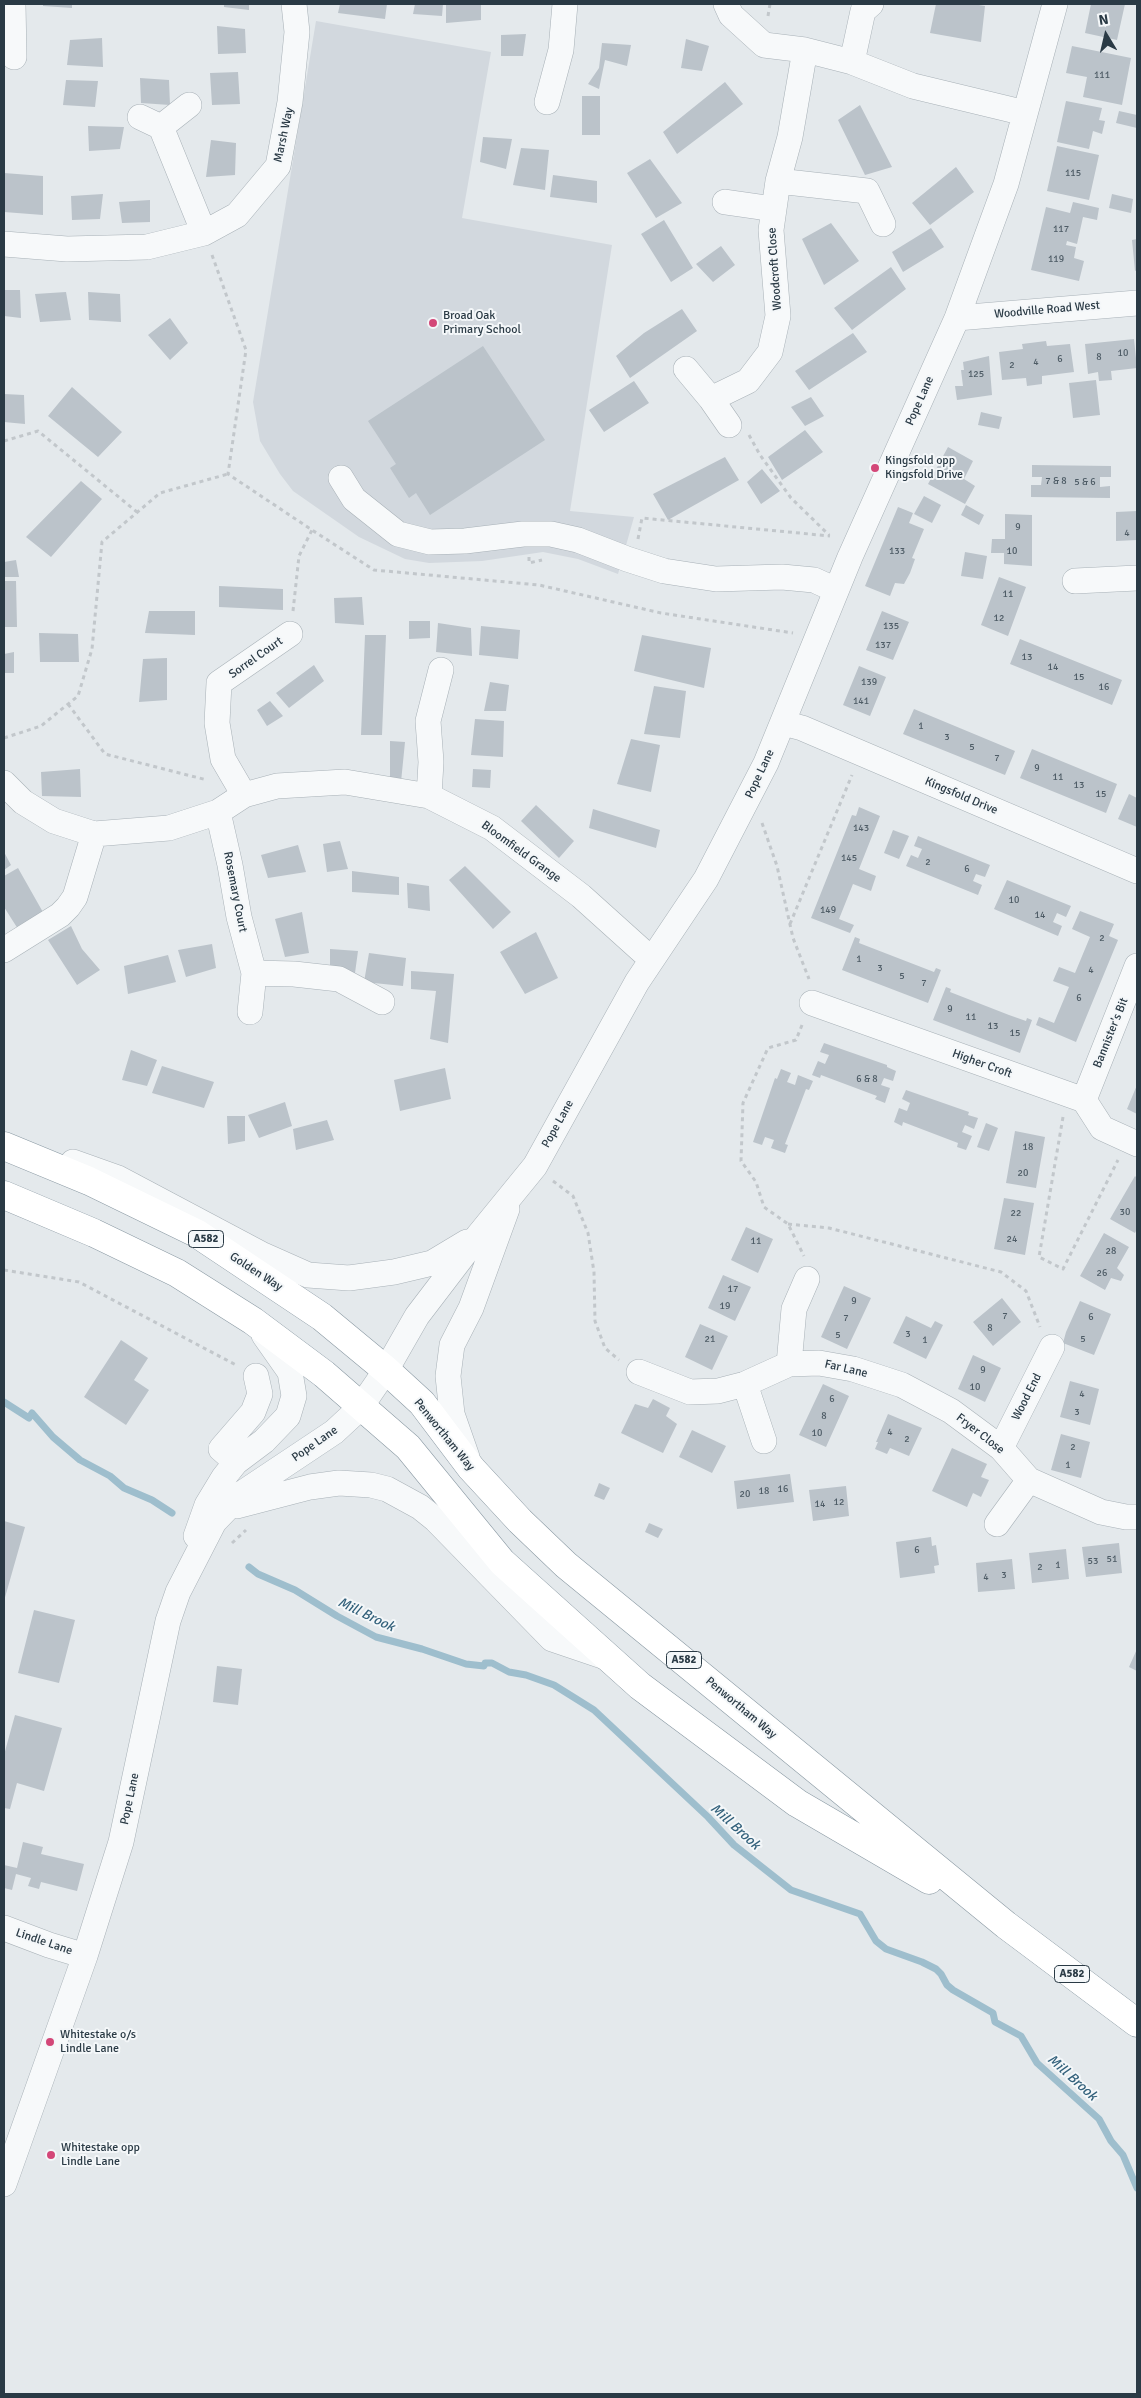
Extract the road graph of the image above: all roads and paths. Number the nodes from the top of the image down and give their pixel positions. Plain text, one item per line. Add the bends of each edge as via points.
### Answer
1 (13, 4) edge
2 (294, 4) edge
3 (565, 4) edge
4 (726, 4) edge
5 (871, 4) edge
6 (1055, 4) edge
7 (804, 50) junction
8 (14, 57) dead end
9 (852, 62) junction
10 (547, 102) dead end
11 (189, 105) dead end
12 (1025, 113) junction
13 (778, 181) junction
14 (725, 202) dead end
15 (774, 209) junction
16 (883, 224) dead end
17 (204, 233) junction
18 (4, 244) edge
19 (1137, 303) edge
20 (957, 318) junction
21 (686, 369) dead end
22 (711, 399) junction
23 (729, 425) joint
24 (4, 441) edge
25 (228, 474) junction
26 (341, 478) dead end
27 (137, 512) junction
28 (312, 530) junction
29 (830, 536) junction
30 (850, 557) junction
31 (635, 561) junction
32 (1137, 578) edge
33 (1075, 582) dead end
34 (836, 590) junction
35 (290, 634) joint
36 (819, 637) junction
37 (441, 670) dead end
38 (68, 704) junction
39 (783, 723) junction
40 (4, 738) edge
41 (861, 754) junction
42 (4, 783) edge
43 (752, 794) junction
44 (244, 795) junction
45 (430, 796) junction
46 (218, 812) junction
47 (94, 834) junction
48 (1137, 871) edge
49 (790, 925) junction
50 (4, 950) edge
51 (651, 959) junction
52 (1137, 966) edge
53 (254, 973) junction
54 (382, 1002) dead end
55 (812, 1003) junction
56 (250, 1012) dead end
57 (1075, 1097) junction
58 (1133, 1142) edge
59 (11, 1150) edge
60 (535, 1166) junction
61 (4, 1195) edge
62 (511, 1197) junction
63 (788, 1224) junction
64 (478, 1236) junction
65 (4, 1270) edge
66 (807, 1280) joint
67 (253, 1321) junction
68 (1052, 1347) joint
69 (789, 1364) junction
70 (386, 1370) junction
71 (640, 1372) joint
72 (256, 1376) joint
73 (745, 1384) junction
74 (902, 1385) joint
75 (360, 1408) junction
76 (764, 1441) dead end
77 (1001, 1448) junction
78 (236, 1462) junction
79 (471, 1468) junction
80 (1030, 1480) junction
81 (226, 1510) junction
82 (1137, 1517) edge
83 (997, 1524) dead end
84 (251, 1527) dead end
85 (225, 1550) dead end
86 (193, 1560) junction
87 (608, 1658) junction
88 (1006, 1925) junction
89 (4, 1928) edge
90 (85, 1956) junction
91 (1137, 2023) edge
92 (4, 2184) edge

1 - 8 street
2 - 17 street, Marsh Way via 297,32 290,102 278,166 237,215
3 - 10 street via 561,50
4 - 7 street via 731,15 764,45
5 - 9 street via 863,11
6 - 12 street, Pope Lane
7 - 9 street
7 - 13 street, Woodcroft Close via 790,138
9 - 12 street via 913,86
11 - 17 street via 150,122
12 - 20 street, Pope Lane via 1006,184
13 - 15 street, Woodcroft Close
13 - 16 street via 875,185
14 - 15 street
15 - 22 street, Woodcroft Close via 770,230 778,316 770,352 748,381
17 - 18 street, Marsh Way via 147,247 67,249
17 - 25 path via 246,350
19 - 20 street, Woodville Road West
20 - 30 street, Pope Lane
21 - 22 street
22 - 23 street
23 - 29 path via 742,422 760,456 791,498
24 - 27 path via 38,431
25 - 27 path via 160,494
25 - 28 path
26 - 31 street via 354,499 398,534 430,542 466,542 523,534 551,534 578,540
27 - 38 path via 102,542 92,649 78,696
28 - 35 path via 299,556
28 - 36 path via 374,570 539,585 661,613
29 - 30 path
29 - 31 path via 642,518
30 - 34 street, Pope Lane
31 - 34 street via 664,571 716,579 782,577 814,580
32 - 33 street
34 - 36 street, Pope Lane
35 - 44 street, Sorrel Court via 219,684 217,723 223,759
36 - 39 street, Pope Lane
37 - 45 street via 428,721
38 - 40 path via 41,726
38 - 44 path via 105,754 211,780
39 - 41 street, Kingsfold Drive
39 - 43 street, Pope Lane
41 - 48 street, Kingsfold Drive
41 - 49 path
42 - 47 street, Bloomfield Grange via 23,802 54,821
43 - 49 path via 776,866
43 - 51 street, Pope Lane via 706,879
44 - 45 street, Bloomfield Grange via 277,786 345,782
44 - 46 street, Bloomfield Grange
45 - 51 street, Bloomfield Grange via 492,828 581,896
46 - 47 street, Bloomfield Grange via 169,828
46 - 53 street, Rosemary Court
47 - 50 street via 68,907
49 - 55 path via 812,986
51 - 60 street, Pope Lane
52 - 57 street, Bannister's Bit
53 - 54 street via 339,979
53 - 56 street, Rosemary Court
55 - 57 street, Higher Croft
55 - 63 path via 796,1040 768,1048 743,1103 741,1161 756,1182 764,1208
57 - 58 street via 1102,1128
57 - 58 path via 1039,1257 1062,1269
59 - 64 street via 72,1161 118,1178 263,1255 308,1275 349,1278 394,1272 432,1263
59 - 70 highway, Golden Way / A582 via 89,1181 196,1233 302,1302
60 - 62 street, Pope Lane
60 - 71 path via 573,1196 588,1233 594,1272 595,1321 605,1348 615,1358
61 - 67 highway, A582 via 177,1273
62 - 64 street, Pope Lane
62 - 79 street via 471,1308 452,1345 448,1376 452,1414
63 - 66 path via 803,1251
63 - 68 path via 829,1228 1001,1272 1026,1291 1039,1326
64 - 70 street, Pope Lane via 417,1316
65 - 72 path via 79,1282
66 - 69 street via 794,1309
67 - 75 highway, A582 via 324,1374
67 - 78 street via 290,1372 294,1396 288,1416 264,1441
68 - 77 street, Wood End
69 - 73 street, Far Lane
69 - 74 street, Far Lane via 836,1366
70 - 75 street, Pope Lane
70 - 79 highway, Penwortham Way / A582 via 422,1403
71 - 73 street, Far Lane via 690,1392 718,1391
72 - 78 street via 260,1394 253,1412 220,1449
73 - 76 street
74 - 77 street, Fryer Close via 951,1411
75 - 81 street, Pope Lane via 334,1432 241,1494
75 - 87 highway, Penwortham Way / A582 via 408,1447 502,1562
77 - 80 street, Fryer Close
78 - 86 street via 207,1505 198,1527
79 - 88 highway, Penwortham Way / A582 via 566,1565
80 - 82 street, Fryer Close via 1101,1512
80 - 83 street
81 - 86 street, Pope Lane via 214,1522
81 - 87 street via 310,1487 339,1483 387,1489 435,1518 552,1639
84 - 85 path
86 - 90 street, Pope Lane via 168,1621 121,1842
87 - 88 highway, Penwortham Way / A582 via 640,1686 797,1803
88 - 91 highway, Penwortham Way / A582
89 - 90 street, Lindle Lane
90 - 92 street, Pope Lane

